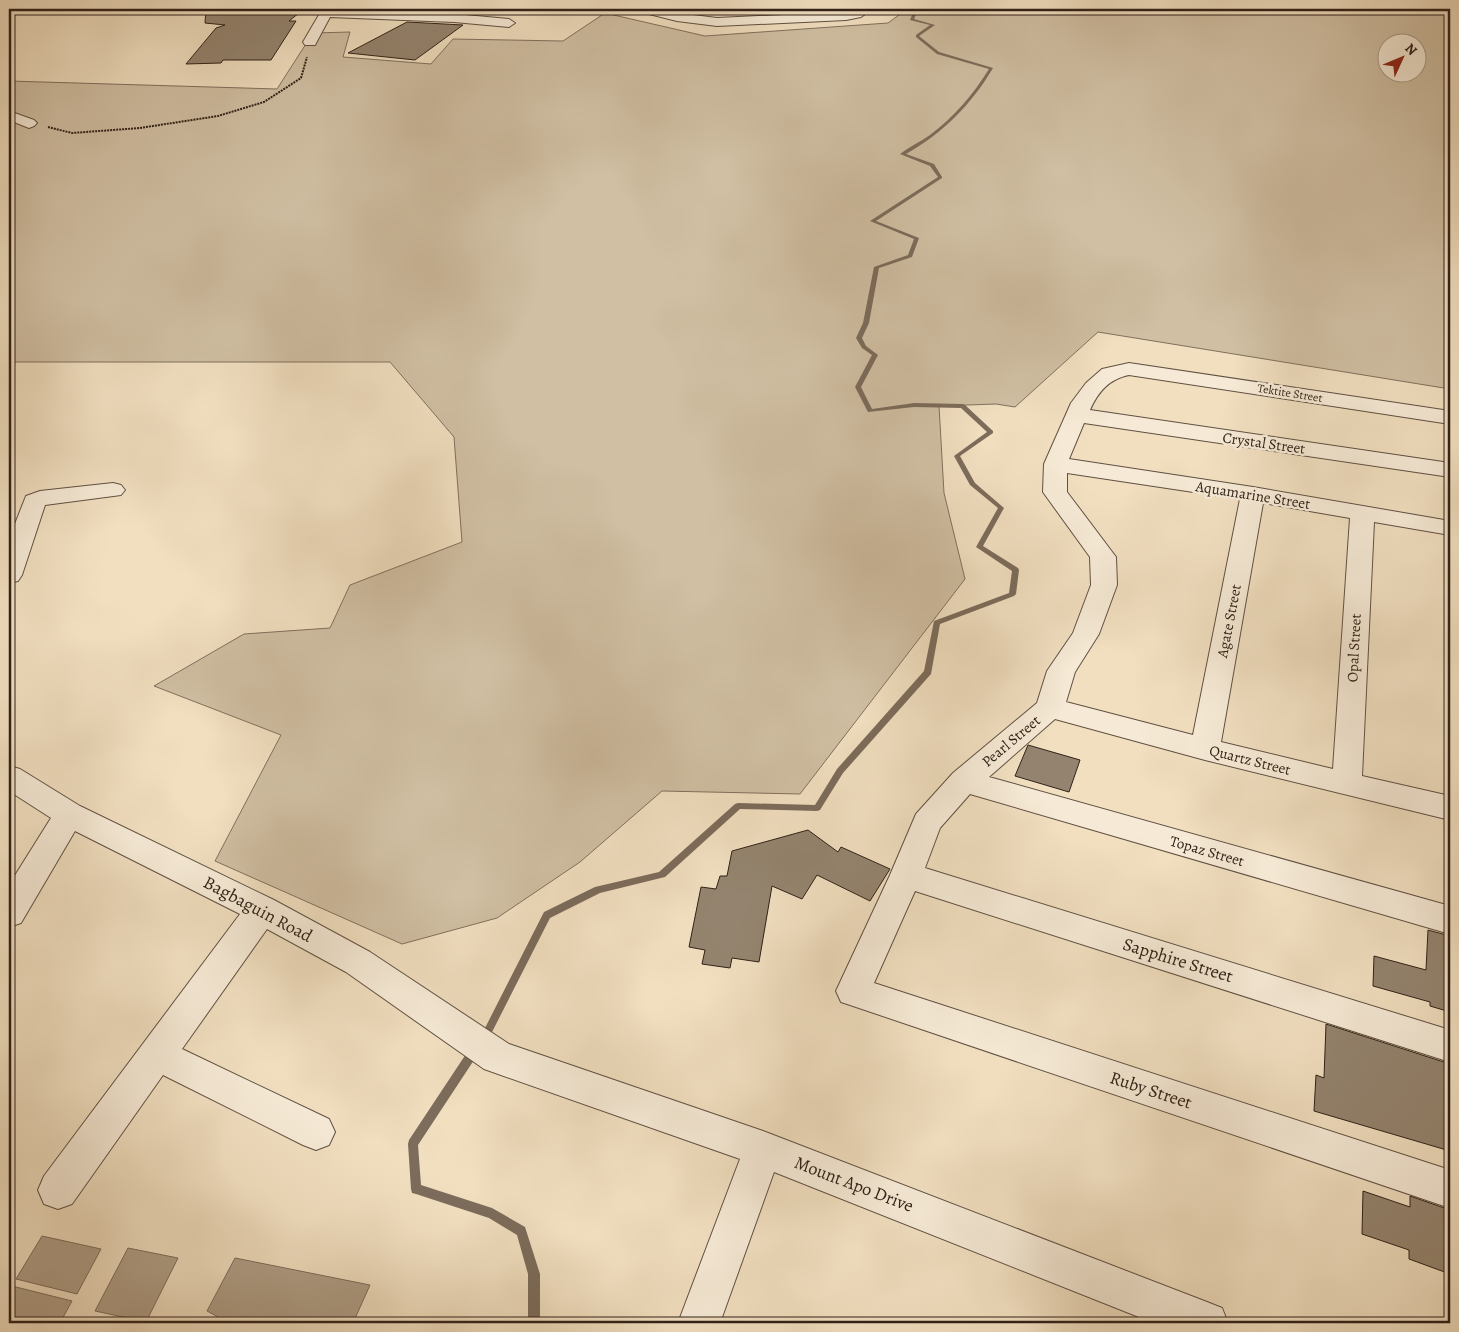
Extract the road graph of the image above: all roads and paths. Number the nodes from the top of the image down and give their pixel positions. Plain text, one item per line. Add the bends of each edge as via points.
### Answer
1 (645, 9) edge
2 (690, 9) edge
3 (750, 9) edge
4 (809, 9) edge
5 (866, 9) edge
6 (326, 11) edge
7 (677, 17) junction
8 (798, 18) junction
9 (732, 22) junction
10 (509, 23) dead end
11 (310, 42) joint
12 (9, 115) edge
13 (29, 123) joint
14 (1129, 369) joint
15 (1077, 415) junction
16 (1450, 417) edge
17 (1055, 464) junction
18 (1450, 470) edge
19 (113, 490) dead end
20 (1254, 494) junction
21 (1362, 513) junction
22 (1450, 528) edge
23 (9, 575) edge
24 (1050, 708) junction
25 (1205, 748) junction
26 (9, 777) edge
27 (964, 782) junction
28 (1347, 784) junction
29 (1450, 808) edge
30 (69, 814) junction
31 (906, 875) junction
32 (262, 910) junction
33 (9, 914) edge
34 (1450, 920) edge
35 (853, 991) joint
36 (1450, 1046) edge
37 (156, 1054) junction
38 (497, 1057) joint
39 (316, 1132) dead end
40 (763, 1149) junction
41 (1450, 1189) edge
42 (58, 1190) dead end
43 (699, 1323) edge
44 (1207, 1323) edge

1 - 7 street
2 - 7 street
3 - 9 street
4 - 8 street
5 - 8 street via 846,16
6 - 10 street
6 - 11 street
7 - 9 street
8 - 9 street
11 - 13 path via 301,78 264,102 218,116 140,128 72,133
12 - 13 street
14 - 15 street, Pearl Street via 1108,373 1093,387
14 - 16 street, Tektite Street
15 - 17 street, Pearl Street
15 - 18 street, Crystal Street
17 - 20 street, Aquamarine Street
17 - 24 street, Pearl Street via 1055,492 1103,557 1104,586 1086,634 1061,671
19 - 23 street via 34,501
20 - 21 street, Aquamarine Street
20 - 25 street, Agate Street
21 - 22 street, Aquamarine Street
21 - 28 street, Opal Street
24 - 25 street, Quartz Street
24 - 27 street, Pearl Street
25 - 28 street, Quartz Street
26 - 30 street, Bagbaguin Road
27 - 31 street, Pearl Street via 927,822
27 - 34 street, Topaz Street
28 - 29 street, Quartz Street
30 - 32 street, Bagbaguin Road
30 - 33 street
31 - 35 street, Pearl Street
31 - 36 street, Sapphire Street
32 - 37 street
32 - 38 street, Bagbaguin Road via 358,962
35 - 41 street, Ruby Street
37 - 39 street
37 - 42 street
38 - 40 street, Mount Apo Drive
40 - 43 street
40 - 44 street, Mount Apo Drive

